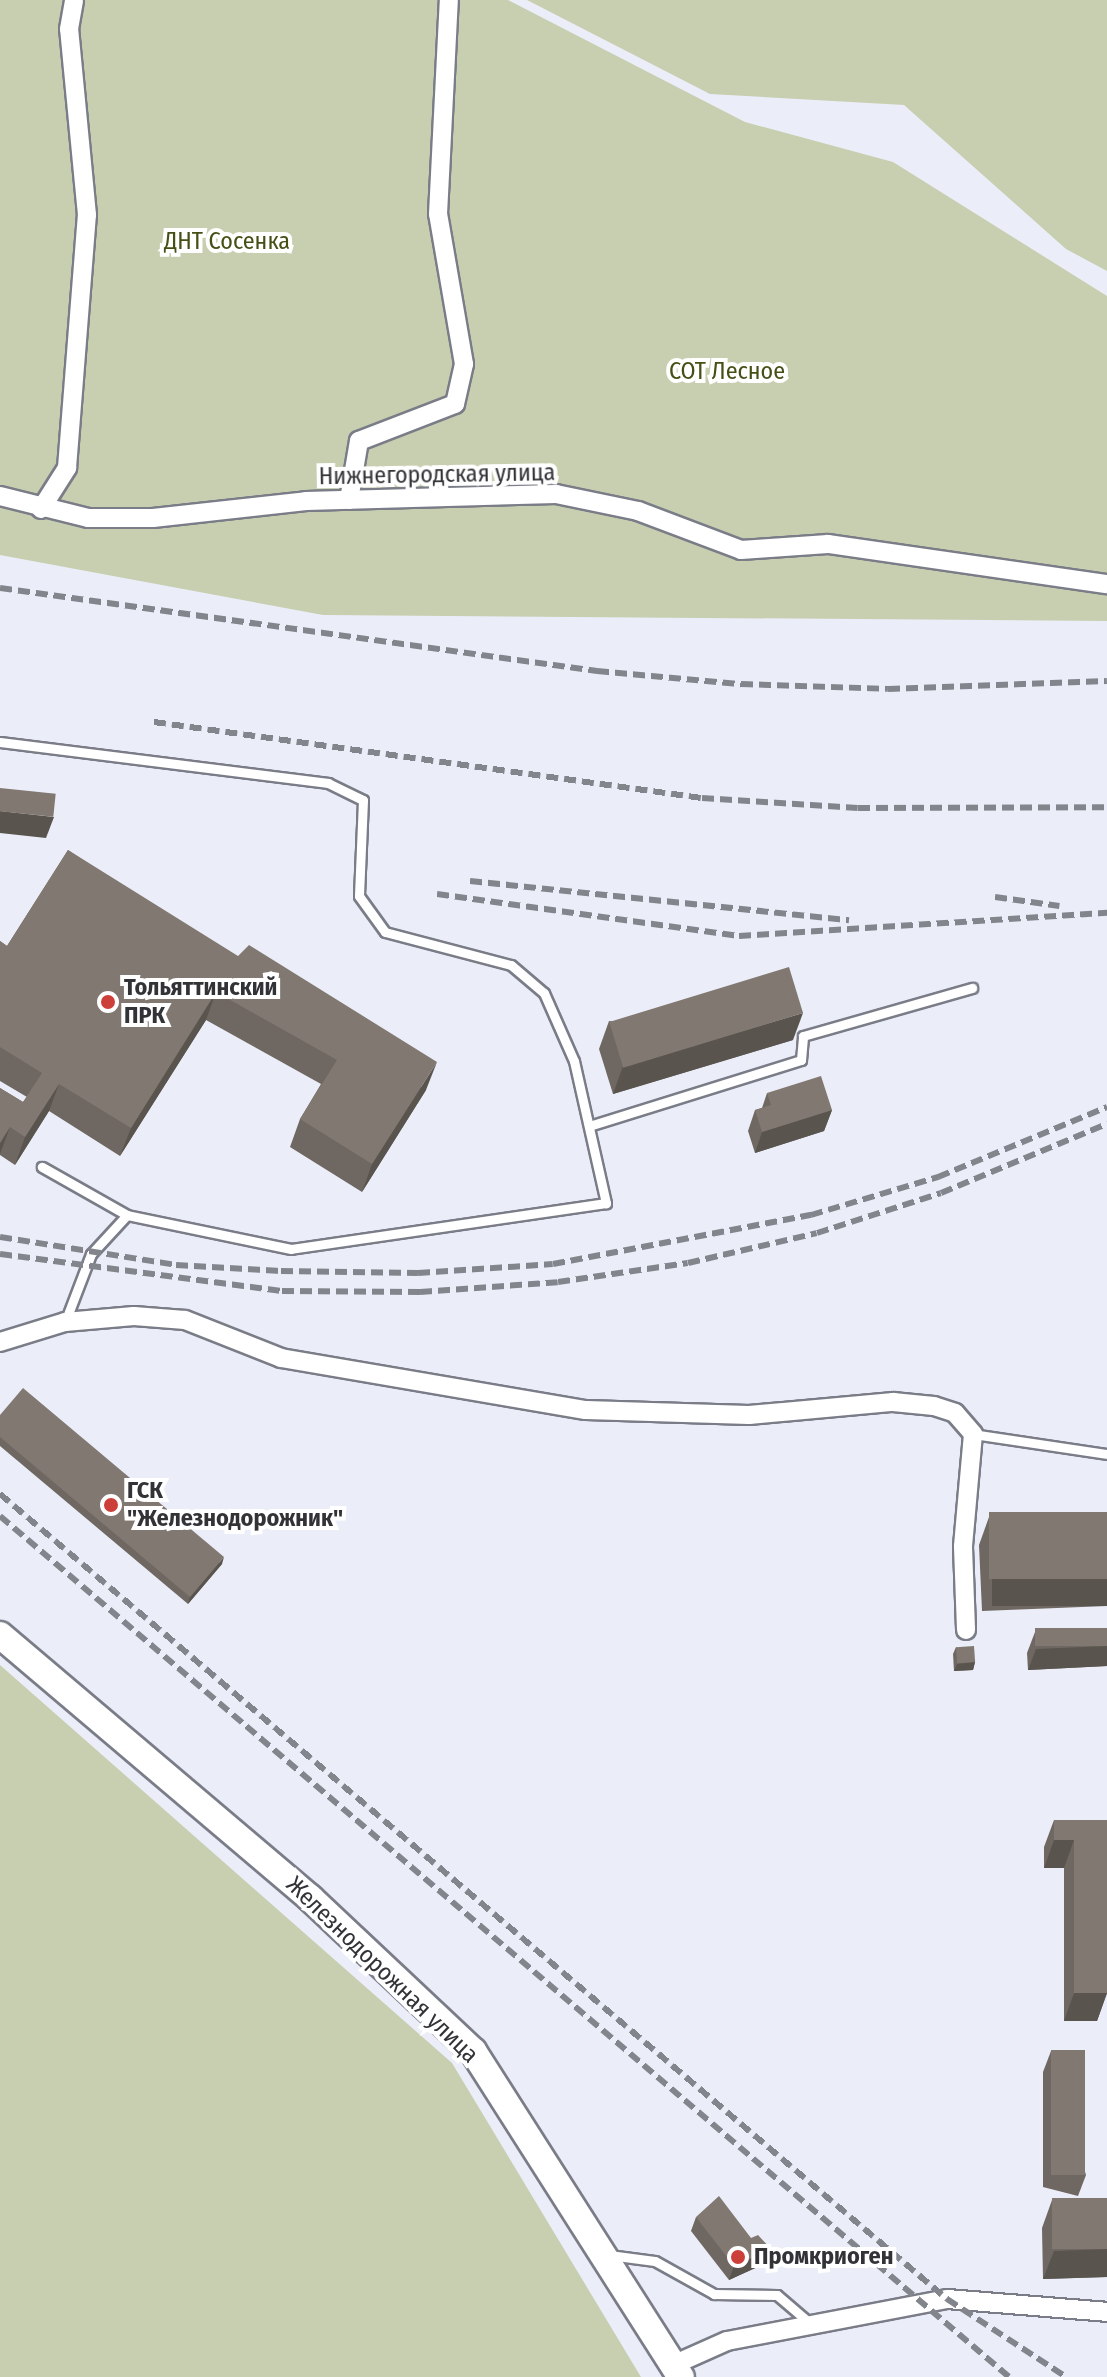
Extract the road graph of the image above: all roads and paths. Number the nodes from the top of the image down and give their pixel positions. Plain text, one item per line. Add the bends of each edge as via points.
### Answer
1 (74, 0) edge
2 (449, 0) edge
3 (0, 496) edge
4 (349, 500) junction
5 (41, 509) junction
6 (1107, 584) edge
7 (0, 742) edge
8 (972, 988) dead end
9 (589, 1126) junction
10 (42, 1167) dead end
11 (127, 1215) junction
12 (65, 1322) junction
13 (0, 1342) edge
14 (973, 1434) junction
15 (1107, 1454) edge
16 (966, 1630) dead end
17 (0, 1635) edge
18 (602, 2254) junction
19 (1107, 2312) edge
20 (812, 2325) junction
21 (677, 2371) edge

1 - 5 street via 69,29 87,215 67,468
2 - 4 street via 438,214 464,364 455,404 359,441
3 - 5 street, Нижнегородская улица
4 - 5 street, Нижнегородская улица via 153,518
4 - 6 street, Нижнегородская улица via 556,494 638,511 741,550 828,544
7 - 9 lane via 328,783 363,800 359,896 385,932 511,965 544,993 574,1061
8 - 9 lane via 803,1036 801,1060
9 - 11 lane via 606,1203 291,1249
10 - 11 lane
11 - 12 lane via 91,1254
12 - 13 street
12 - 14 street via 185,1320 281,1358 586,1410 749,1415 893,1402 955,1413
14 - 15 lane
14 - 16 street via 963,1547
17 - 18 main road, Железнодорожная улица via 310,1898 473,2051
18 - 20 lane via 655,2261 714,2294 777,2295
18 - 21 main road, Железнодорожная улица
19 - 20 street via 947,2299
20 - 21 street via 727,2341

